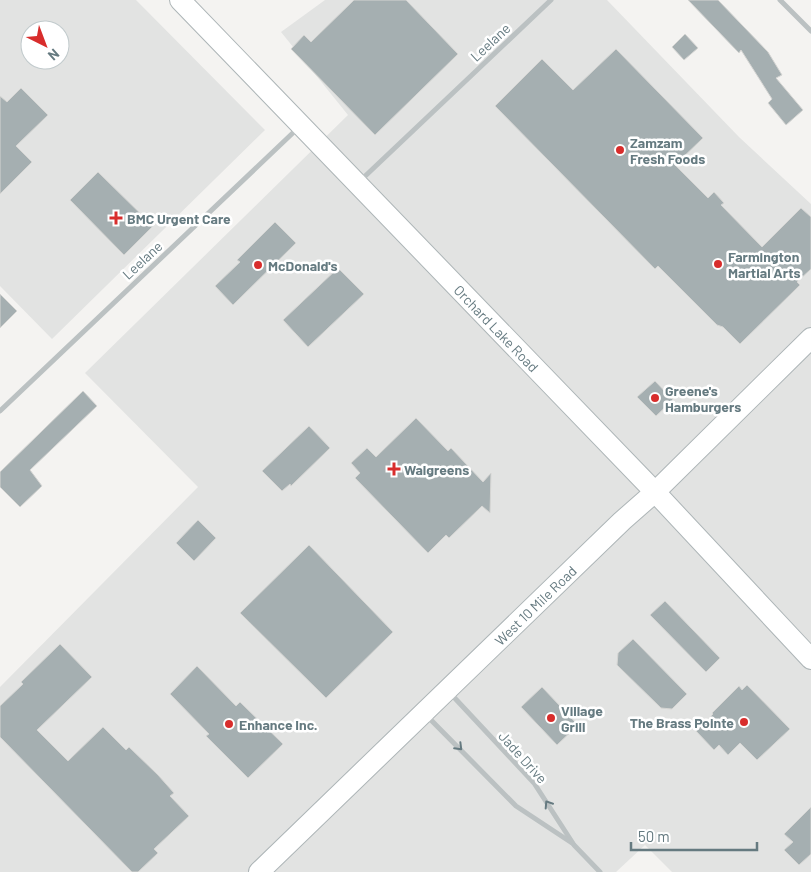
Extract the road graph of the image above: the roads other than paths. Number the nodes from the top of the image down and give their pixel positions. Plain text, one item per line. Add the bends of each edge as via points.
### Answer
1 (180, 0) edge
2 (552, 0) edge
3 (780, 0) edge
4 (811, 32) edge
5 (300, 125) junction
6 (357, 184) junction
7 (811, 338) edge
8 (0, 411) edge
9 (655, 492) junction
10 (811, 659) edge
11 (447, 690) junction
12 (424, 713) junction
13 (574, 845) junction
14 (258, 872) edge
15 (600, 872) edge

1 - 5 main road, Orchard Lake Road
2 - 6 street, Leelane
3 - 4 street
5 - 6 main road, Orchard Lake Road
5 - 8 street, Leelane
6 - 9 main road, Orchard Lake Road
7 - 9 main road, West 10 Mile Road
9 - 10 main road, Orchard Lake Road
9 - 11 main road, West 10 Mile Road
11 - 12 main road, West 10 Mile Road
13 -> 11 street, Jade Drive via 534,783
12 -> 13 street, Jade Drive via 516,806
12 - 14 main road, West 10 Mile Road
13 - 15 street, Jade Drive

